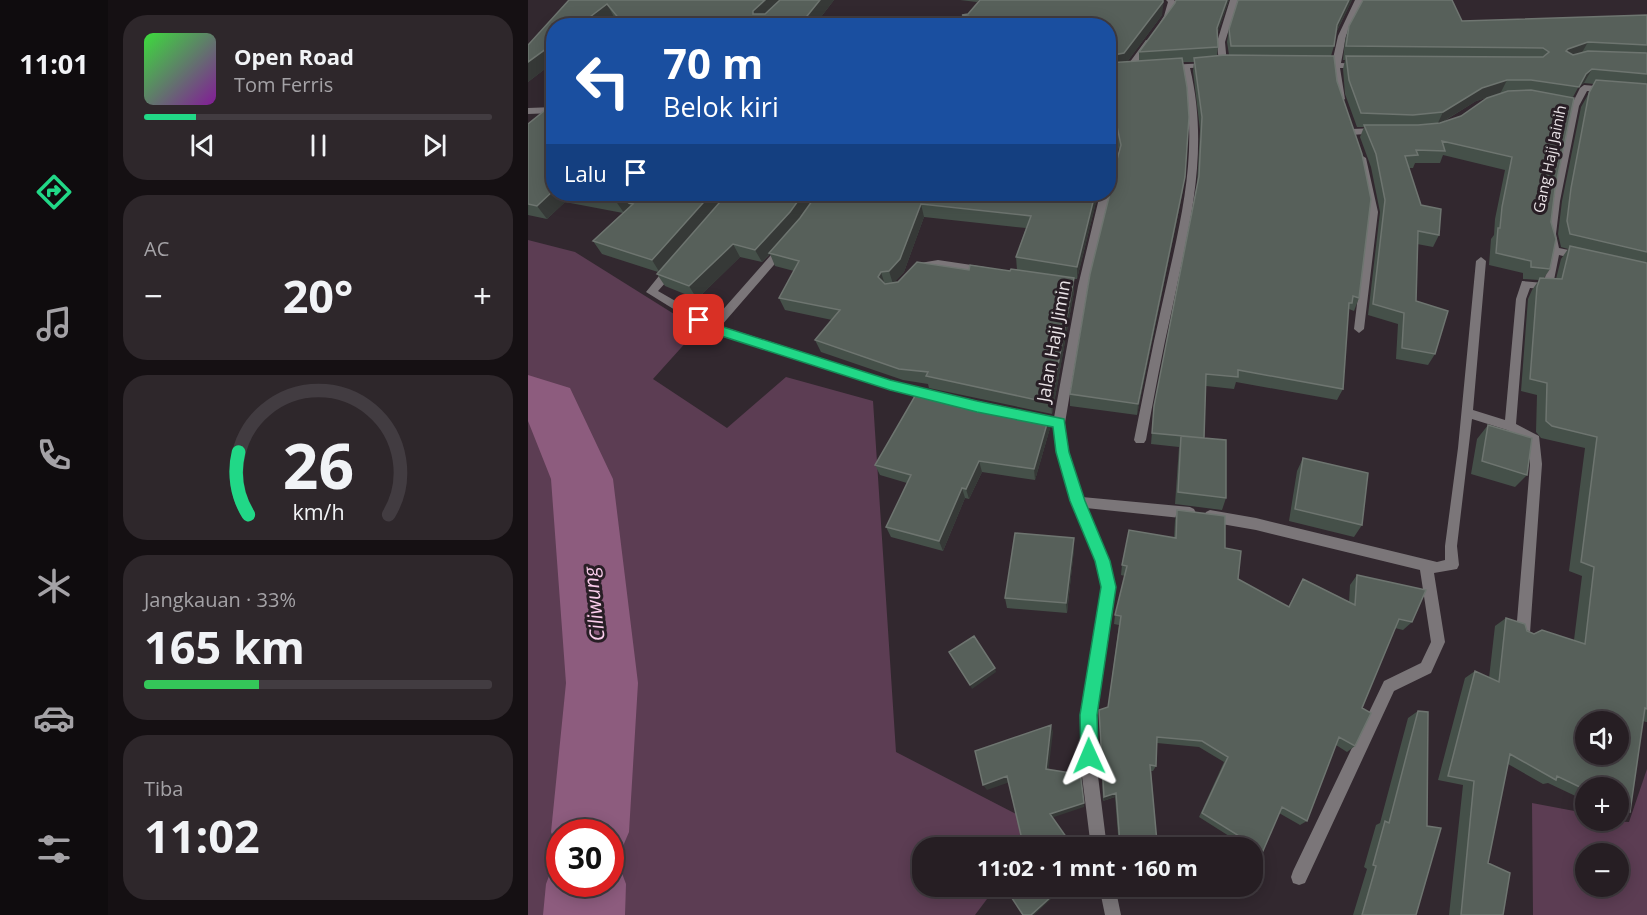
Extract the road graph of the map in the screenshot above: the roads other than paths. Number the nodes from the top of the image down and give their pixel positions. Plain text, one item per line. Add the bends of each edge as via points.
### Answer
1 (1170, 0) edge
2 (1234, 0) edge
3 (1359, 0) edge
4 (1223, 64) junction
5 (1234, 65) edge
6 (1313, 65) edge
7 (1185, 66) junction
8 (1336, 66) junction
9 (1368, 66) edge
10 (1155, 68) edge
11 (1146, 69) edge
12 (1132, 70) junction
13 (1118, 71) edge
14 (1615, 90) edge
15 (1564, 105) edge
16 (1575, 106) junction
17 (546, 110) edge
18 (528, 111) edge
19 (1351, 131) junction
20 (1383, 131) edge
21 (1103, 201) edge
22 (793, 237) edge
23 (1554, 251) junction
24 (682, 256) edge
25 (1587, 258) edge
26 (1481, 261) dead end
27 (996, 273) edge
28 (912, 274) edge
29 (713, 328) junction
30 (1359, 329) dead end
31 (945, 399) edge
32 (1467, 413) junction
33 (1510, 426) junction
34 (1140, 440) dead end
35 (1077, 501) junction
36 (1426, 565) junction
37 (1523, 633) edge
38 (1098, 837) edge
39 (1299, 877) dead end
40 (1109, 897) edge
41 (1113, 915) edge

1 - 12 street via 1168,16
2 - 4 street via 1221,42
3 - 8 street via 1339,39
4 - 5 street
4 - 7 street
6 - 8 street
7 - 10 street
7 - 34 street via 1193,92 1193,182
8 - 9 street
8 - 19 street via 1339,94
11 - 12 street
12 - 13 street
14 - 16 street, Gang Haji Jainih via 1584,88
15 - 16 street
16 - 23 street, Gang Haji Jainih via 1555,201 1551,234
17 - 18 street
19 - 20 street
19 - 30 street via 1364,167 1373,212
21 - 35 street, Jalan Haji Jimin via 1078,285 1053,422
22 - 29 street
23 - 25 street
23 - 33 street, Gang Haji Jainih via 1548,287 1527,284 1521,299
24 - 29 street via 651,291
26 - 32 street
27 - 28 street via 938,264 916,269
29 - 31 street
32 - 33 street
32 - 36 street via 1452,565
33 - 37 street via 1534,439 1536,464
35 - 36 street via 1256,524
35 - 38 street, Jalan Haji Jimin via 1102,561 1108,587 1089,715 1090,776
36 - 39 street via 1438,642 1426,668 1389,686
40 - 41 street

